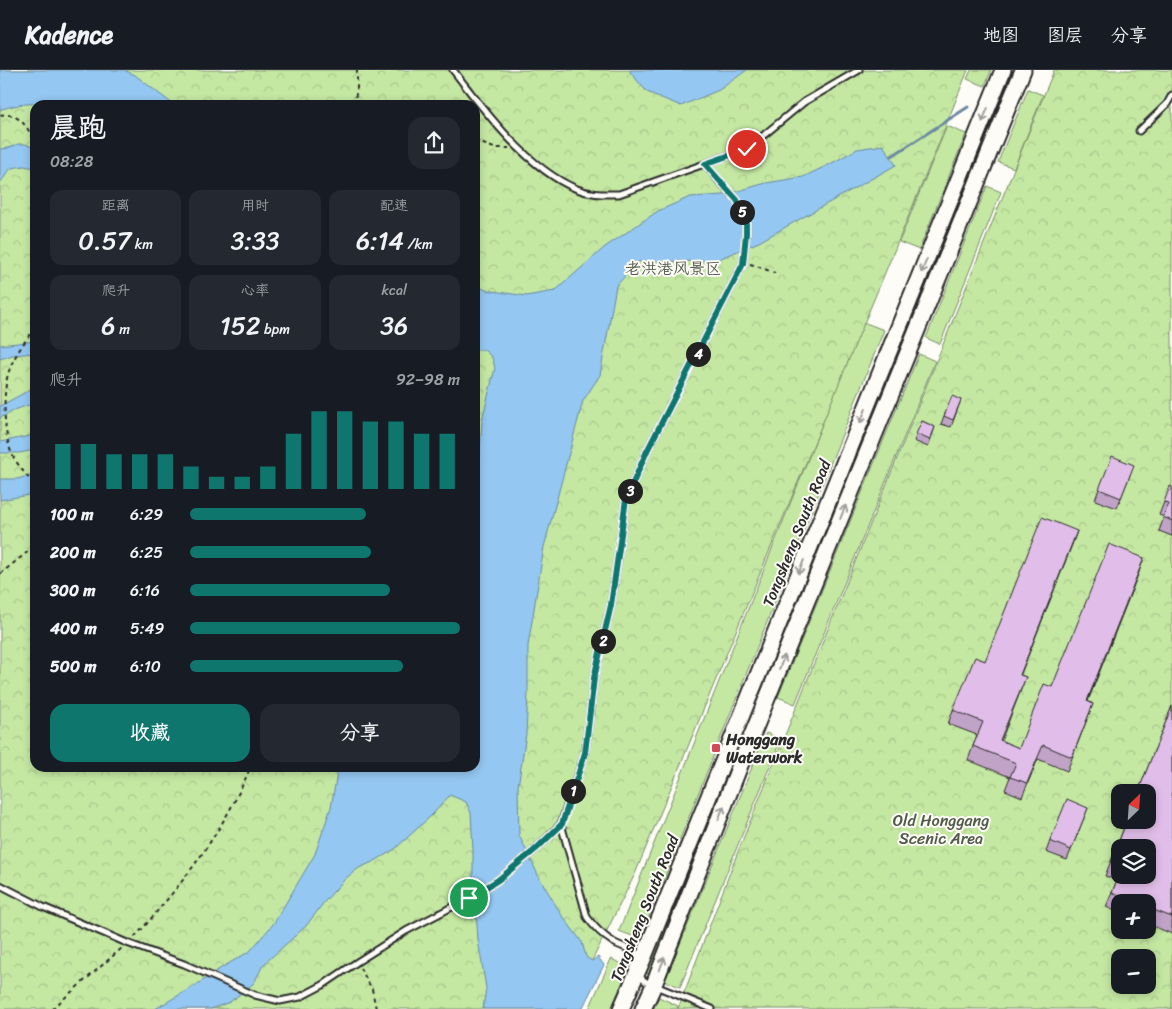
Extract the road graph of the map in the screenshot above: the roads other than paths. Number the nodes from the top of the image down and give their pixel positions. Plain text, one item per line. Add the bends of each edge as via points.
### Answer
1 (453, 70) edge
2 (859, 70) edge
3 (1003, 70) edge
4 (1023, 70) edge
5 (1172, 95) edge
6 (476, 100) edge
7 (480, 105) edge
8 (1139, 131) dead end
9 (705, 164) junction
10 (562, 824) junction
11 (0, 885) edge
12 (644, 958) junction
13 (636, 975) junction
14 (653, 987) junction
15 (621, 1009) edge
16 (643, 1009) edge
17 (712, 1009) edge

1 - 6 lane
2 - 9 lane via 804,102 747,149
3 -> 12 main road, Tongsheng South Road
14 -> 4 main road
5 - 8 lane
7 - 9 lane via 520,148 552,176 578,190 619,194
9 - 10 lane via 737,200 746,220 743,264 647,451 626,499 611,605 594,678 585,753
10 - 11 lane via 498,880 406,931 323,985 300,997 280,1001 255,996 43,907
10 - 12 lane via 587,917 594,928 614,943
12 - 13 main road, Tongsheng South Road
13 - 14 lane
13 - 15 main road, Tongsheng South Road
14 - 16 main road
14 - 17 lane

